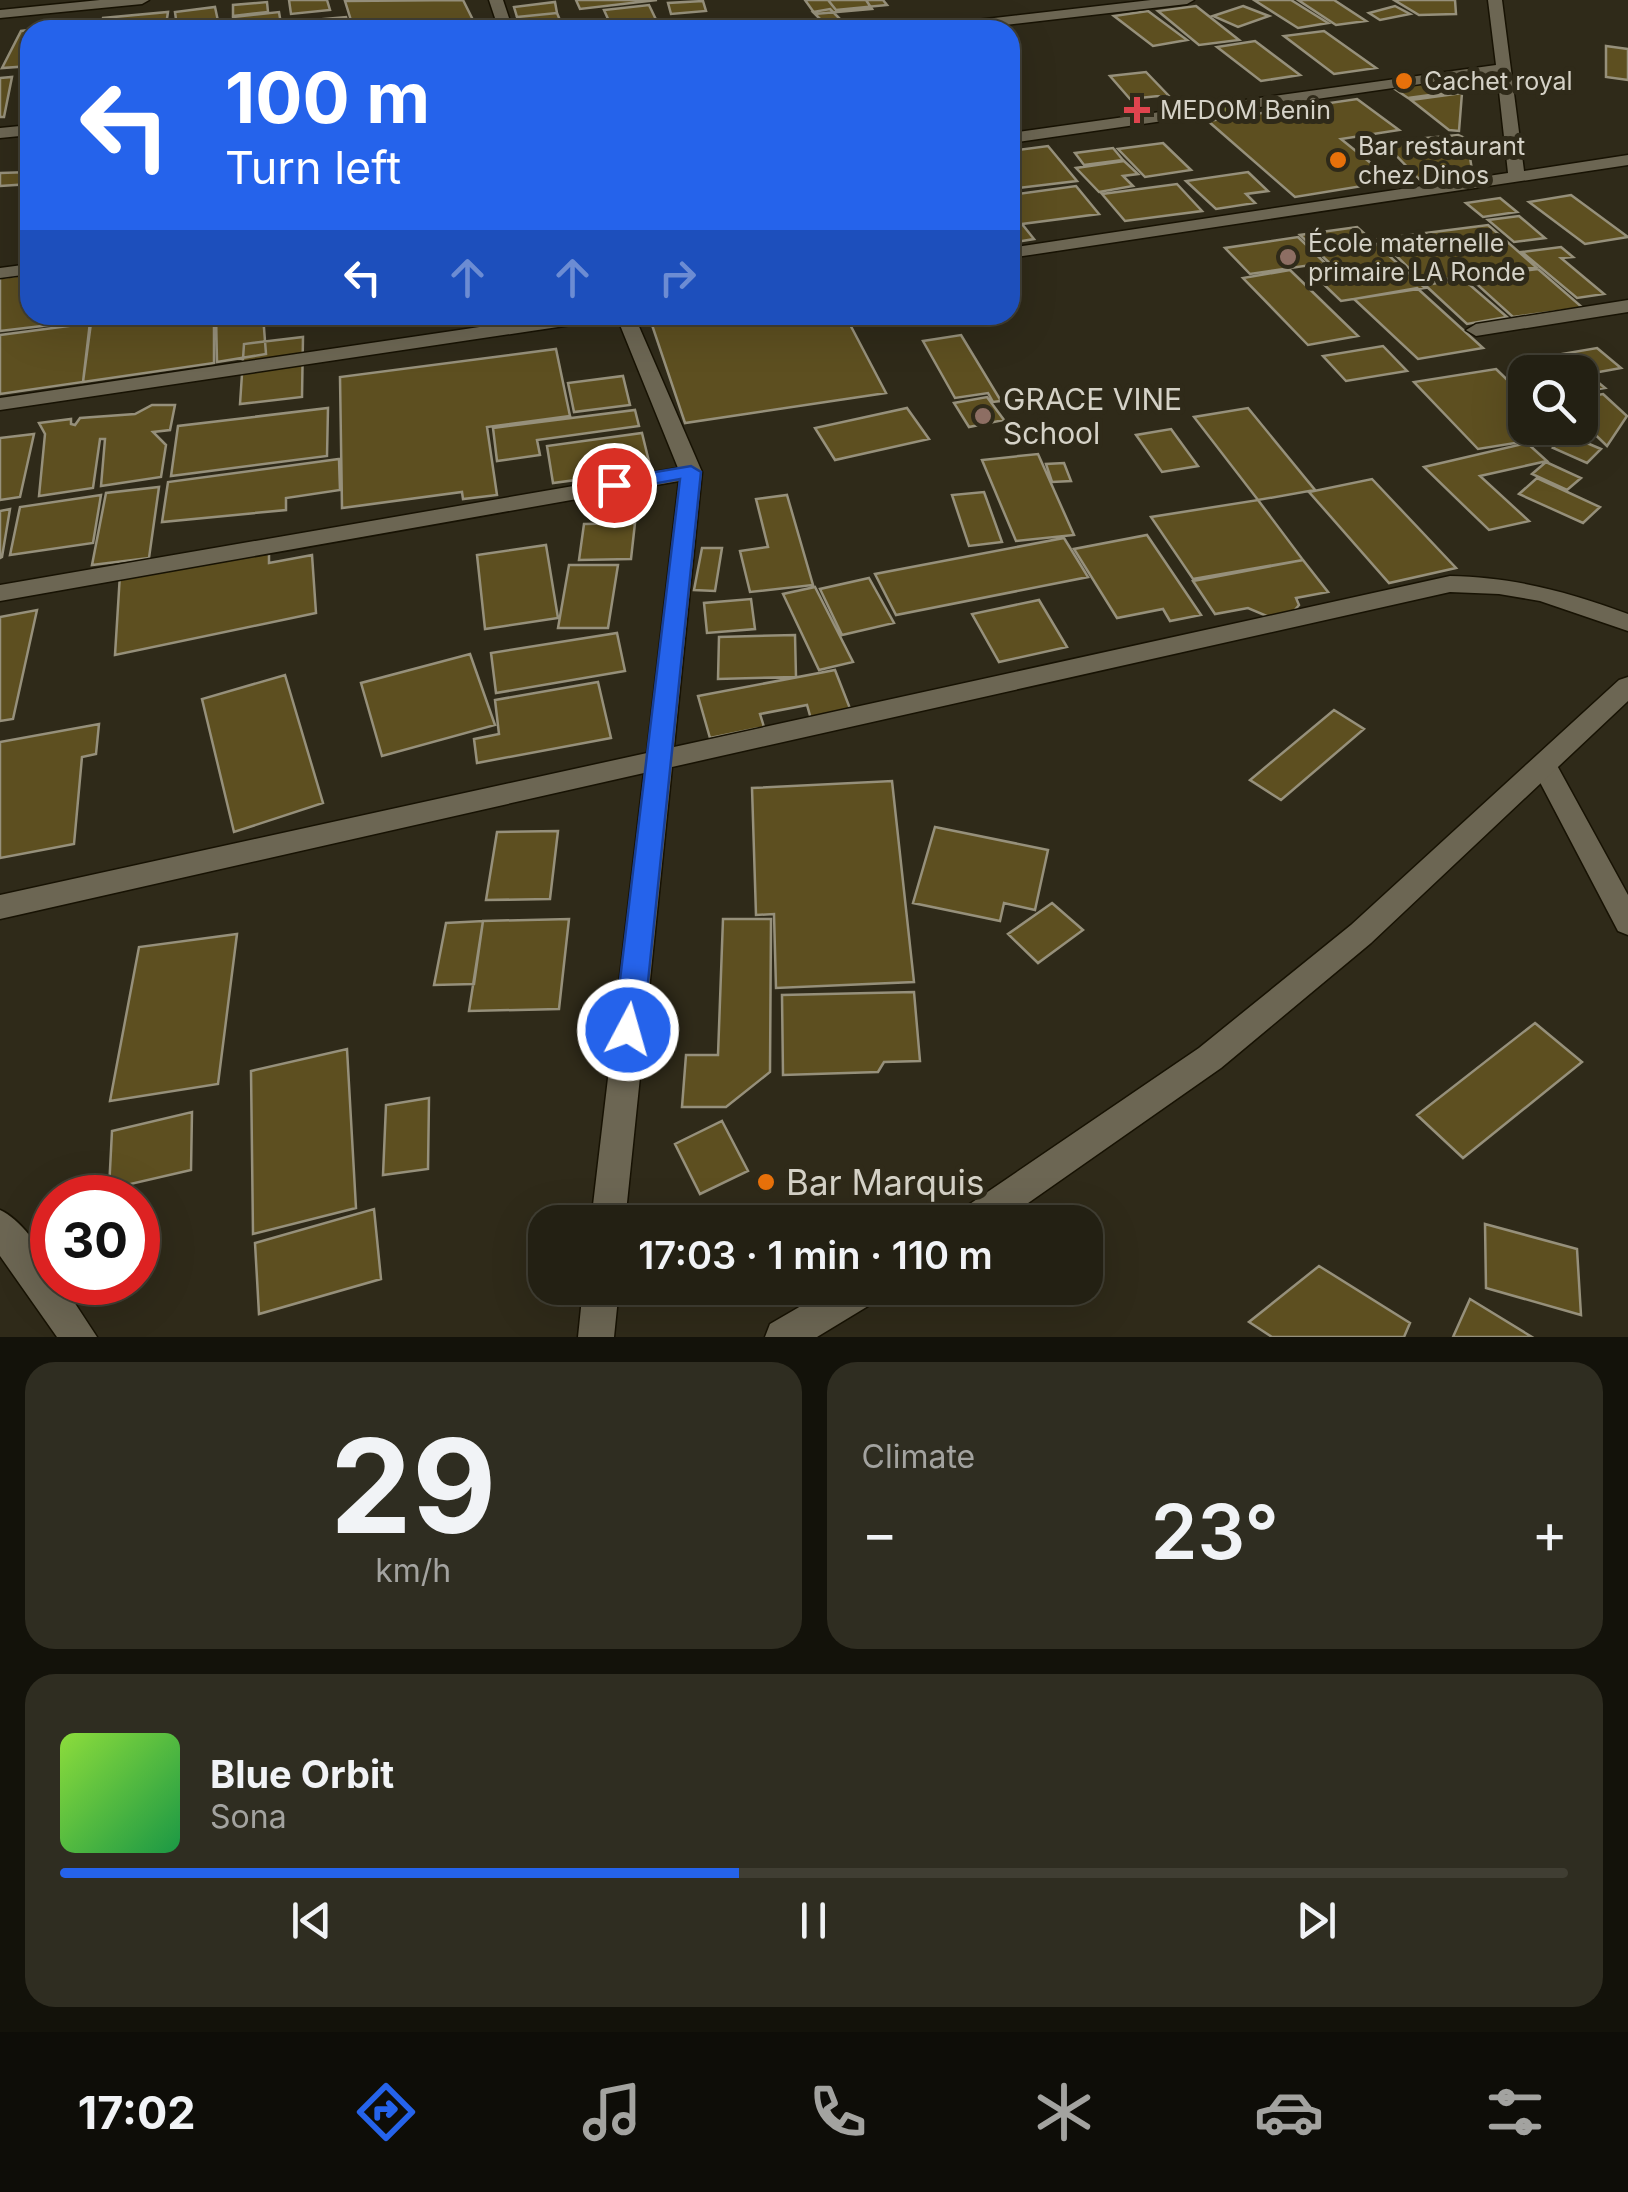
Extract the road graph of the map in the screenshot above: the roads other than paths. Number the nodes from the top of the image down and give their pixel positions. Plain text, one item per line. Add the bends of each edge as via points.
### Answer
1 (142, 0) edge
2 (1187, 0) edge
3 (1494, 0) edge
4 (0, 14) edge
5 (1012, 20) edge
6 (1504, 68) junction
7 (1020, 137) edge
8 (1628, 160) edge
9 (1517, 177) junction
10 (1020, 252) edge
11 (1628, 306) edge
12 (531, 325) edge
13 (629, 325) edge
14 (1476, 330) dead end
15 (0, 404) edge
16 (691, 472) junction
17 (0, 594) edge
18 (1628, 623) edge
19 (1628, 686) edge
20 (657, 762) junction
21 (1545, 767) junction
22 (0, 907) edge
23 (1628, 922) edge
24 (610, 1205) edge
25 (998, 1205) edge
26 (0, 1228) edge
27 (599, 1305) edge
28 (837, 1305) edge
29 (79, 1337) edge
30 (596, 1337) edge
31 (783, 1337) edge

1 - 4 street
2 - 5 street
3 - 6 street
6 - 7 street
6 - 9 street
8 - 9 street
9 - 10 street
11 - 14 street
12 - 15 street
13 - 16 street
16 - 17 street
16 - 20 street
18 - 20 street via 1548,592 1502,583 1450,584
19 - 21 street
20 - 22 street
20 - 24 street
21 - 23 street
21 - 25 street via 1361,934 1210,1058
26 - 29 street
27 - 30 street
28 - 31 street

